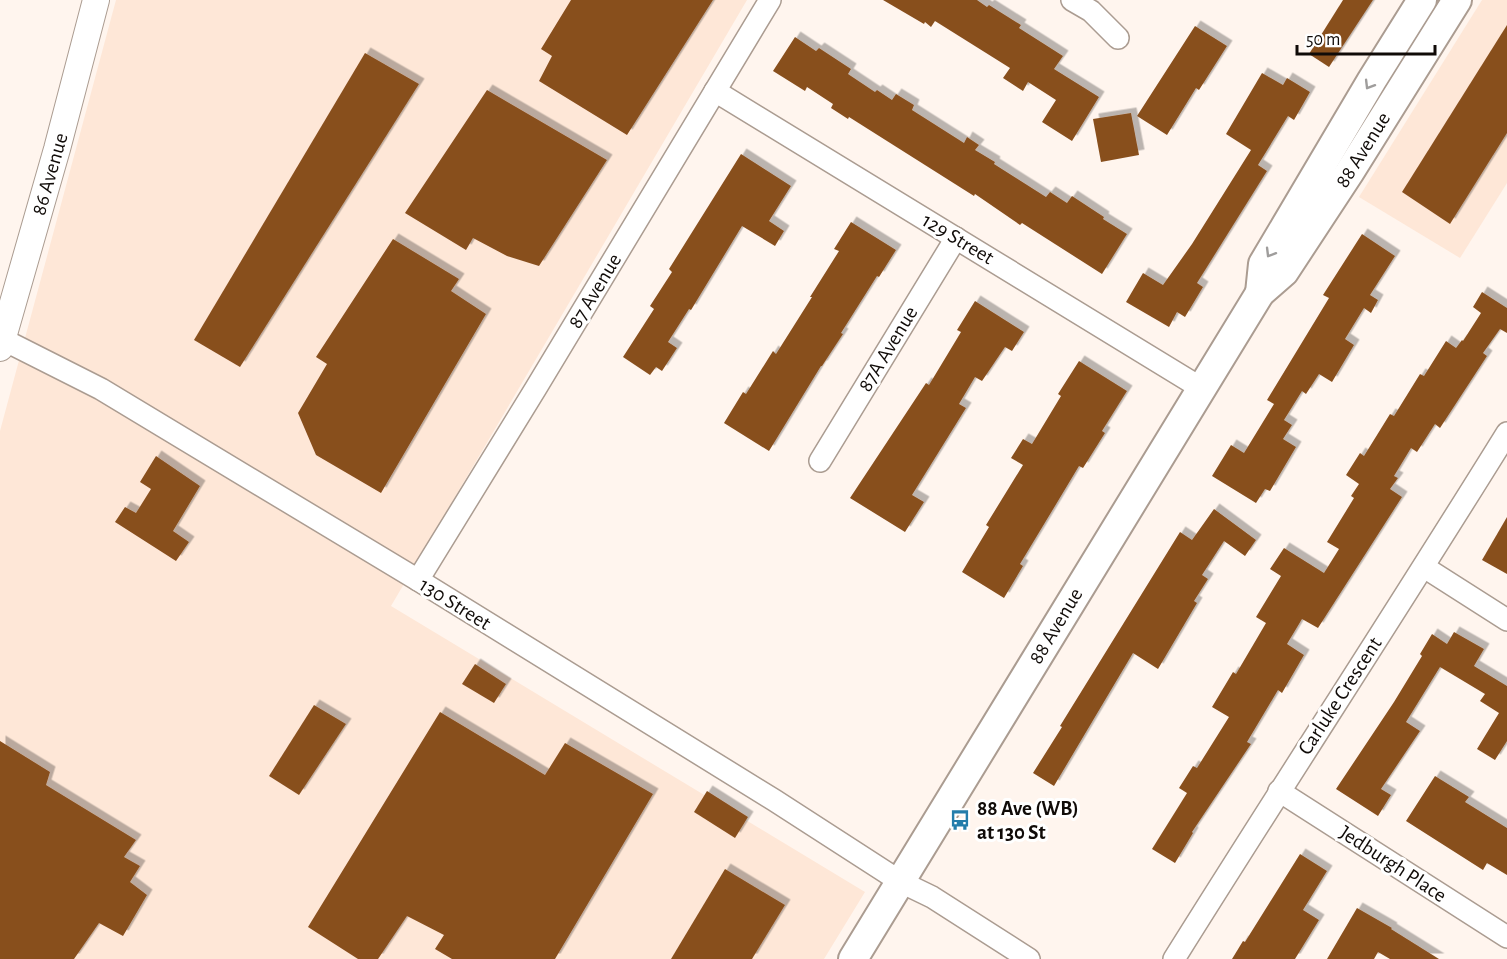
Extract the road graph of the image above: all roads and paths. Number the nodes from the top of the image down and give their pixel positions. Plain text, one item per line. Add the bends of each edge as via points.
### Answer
1 (96, 0) edge
2 (770, 0) edge
3 (1072, 0) edge
4 (1422, 0) edge
5 (1457, 0) edge
6 (1118, 38) dead end
7 (715, 91) junction
8 (956, 238) junction
9 (1260, 293) junction
10 (1, 343) edge
11 (1201, 388) junction
12 (1507, 433) edge
13 (820, 461) dead end
14 (1424, 567) junction
15 (418, 580) junction
16 (1507, 620) edge
17 (1279, 791) junction
18 (901, 882) junction
19 (1507, 937) edge
20 (854, 959) edge
21 (1029, 959) edge
22 (1174, 959) edge

1 - 10 street, 86 Avenue
2 - 7 street, 87 Avenue
3 - 6 street
4 -> 9 main road, 88 Avenue via 1263,264
5 - 9 main road, 88 Avenue via 1284,272
7 - 8 street, 129 Street
7 - 15 street, 87 Avenue
8 - 11 street, 129 Street
8 - 13 street, 87A Avenue
9 - 11 main road, 88 Avenue
10 - 15 street, 130 Street via 101,389
11 - 18 main road, 88 Avenue
12 - 14 street, Carluke Crescent
14 - 16 street
14 - 17 street, Carluke Crescent
15 - 18 street, 130 Street
17 - 19 street, Jedburgh Place
17 - 22 street, Carluke Crescent
18 - 20 main road, 88 Avenue
18 - 21 street, 130 Street via 932,897

